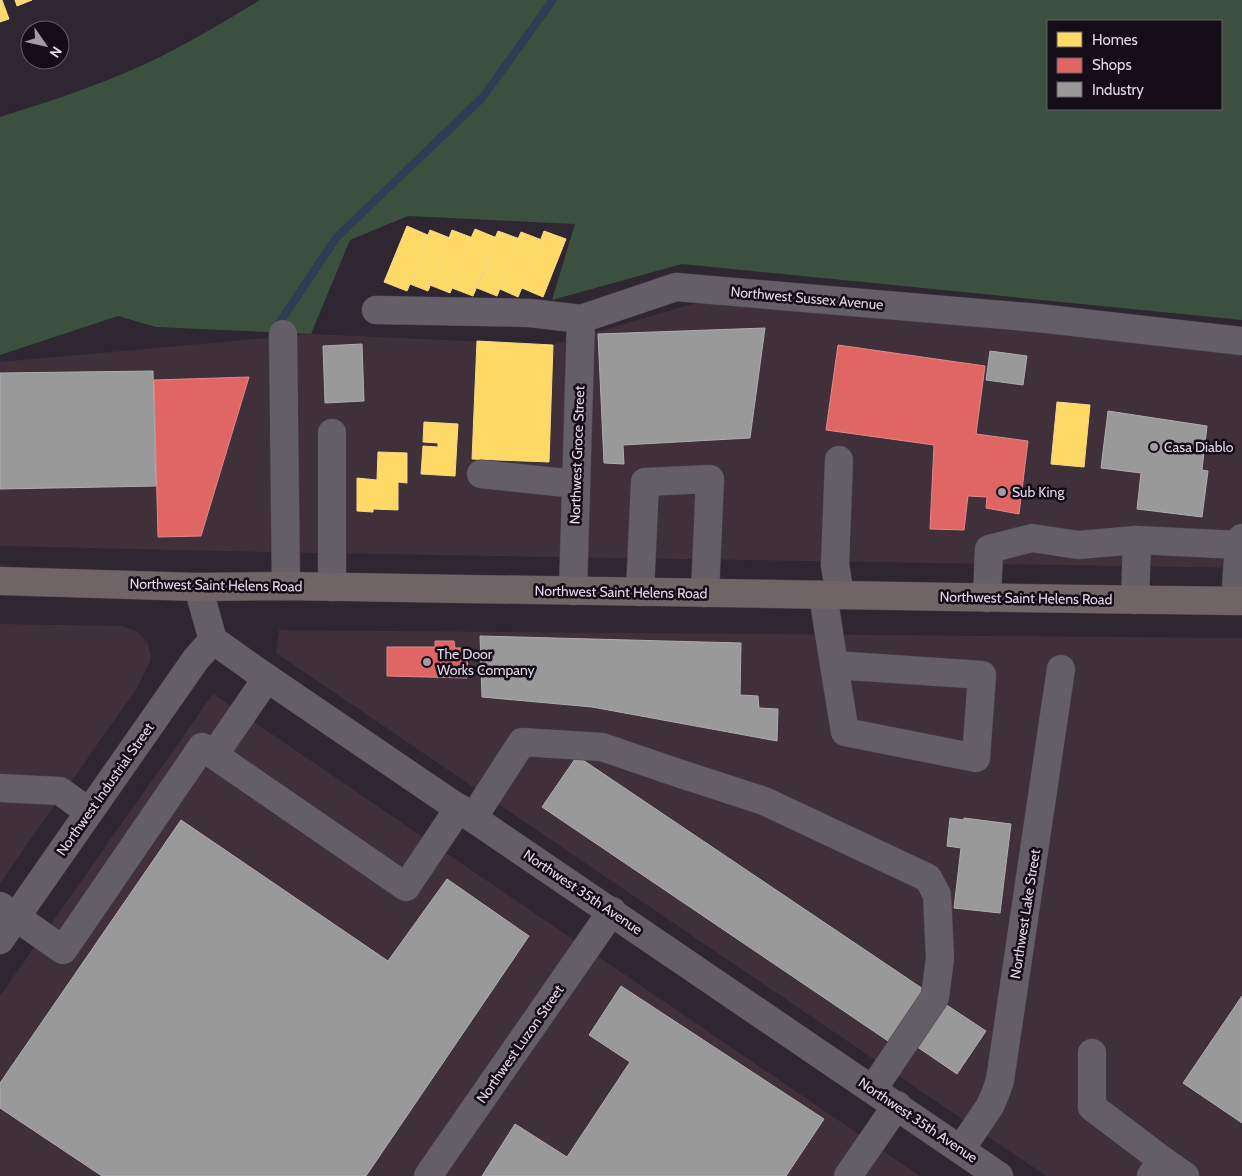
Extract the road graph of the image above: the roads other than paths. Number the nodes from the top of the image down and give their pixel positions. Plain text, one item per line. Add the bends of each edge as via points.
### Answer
1 (376, 310) dead end
2 (581, 319) junction
3 (283, 334) dead end
4 (1242, 341) edge
5 (332, 433) dead end
6 (839, 460) dead end
7 (481, 474) dead end
8 (576, 484) junction
9 (1137, 540) junction
10 (1241, 541) edge
11 (0, 581) edge
12 (286, 586) junction
13 (198, 587) junction
14 (332, 587) junction
15 (573, 591) junction
16 (640, 592) junction
17 (704, 593) junction
18 (831, 595) junction
19 (987, 598) junction
20 (1134, 600) junction
21 (1238, 601) edge
22 (213, 640) junction
23 (834, 666) junction
24 (1061, 669) dead end
25 (267, 678) junction
26 (214, 755) junction
27 (0, 788) edge
28 (89, 812) junction
29 (466, 813) junction
30 (8, 912) edge
31 (612, 912) junction
32 (0, 940) edge
33 (1092, 1053) dead end
34 (873, 1090) junction
35 (897, 1106) junction
36 (977, 1166) edge
37 (1156, 1168) edge
38 (428, 1176) edge
39 (848, 1176) edge
40 (1185, 1176) edge

1 - 2 street, Northwest Sussex Avenue via 530,313
2 - 4 street, Northwest Sussex Avenue via 676,287 1038,318
2 - 8 street, Northwest Groce Street
3 - 12 street
5 - 14 street
6 - 18 street
7 - 8 street
8 - 15 street, Northwest Groce Street
9 - 10 street
9 - 19 street via 1078,545 1032,538 989,549
9 - 20 street
10 - 21 street
11 - 13 main road, Northwest Saint Helens Road
12 - 13 main road, Northwest Saint Helens Road
12 - 14 main road, Northwest Saint Helens Road
13 - 22 street
14 - 15 main road, Northwest Saint Helens Road
15 - 16 main road, Northwest Saint Helens Road
16 - 17 main road, Northwest Saint Helens Road
16 - 17 street via 645,482 710,479
17 - 18 main road, Northwest Saint Helens Road
18 - 19 main road, Northwest Saint Helens Road
18 - 23 street
19 - 20 main road, Northwest Saint Helens Road
20 - 21 main road, Northwest Saint Helens Road
22 - 25 street, Northwest 35th Avenue
22 - 28 street, Northwest Industrial Street via 196,659
23 - 23 street via 982,675 976,758 845,732
24 - 36 street, Northwest Lake Street via 1000,1080 990,1106
25 - 26 street
25 - 29 street, Northwest 35th Avenue
26 - 29 street via 406,887
26 - 30 street via 202,747 63,950
27 - 28 street via 60,791
28 - 30 street, Northwest Industrial Street
29 - 31 street, Northwest 35th Avenue
29 - 34 street via 522,742 602,747 764,801 928,878 937,895 940,958 935,998
30 - 32 street, Northwest Industrial Street
31 - 34 street, Northwest 35th Avenue
31 - 38 street, Northwest Luzon Street
33 - 37 street via 1092,1107
34 - 35 street, Northwest 35th Avenue
35 - 36 street, Northwest 35th Avenue
35 - 39 street
37 - 40 street

